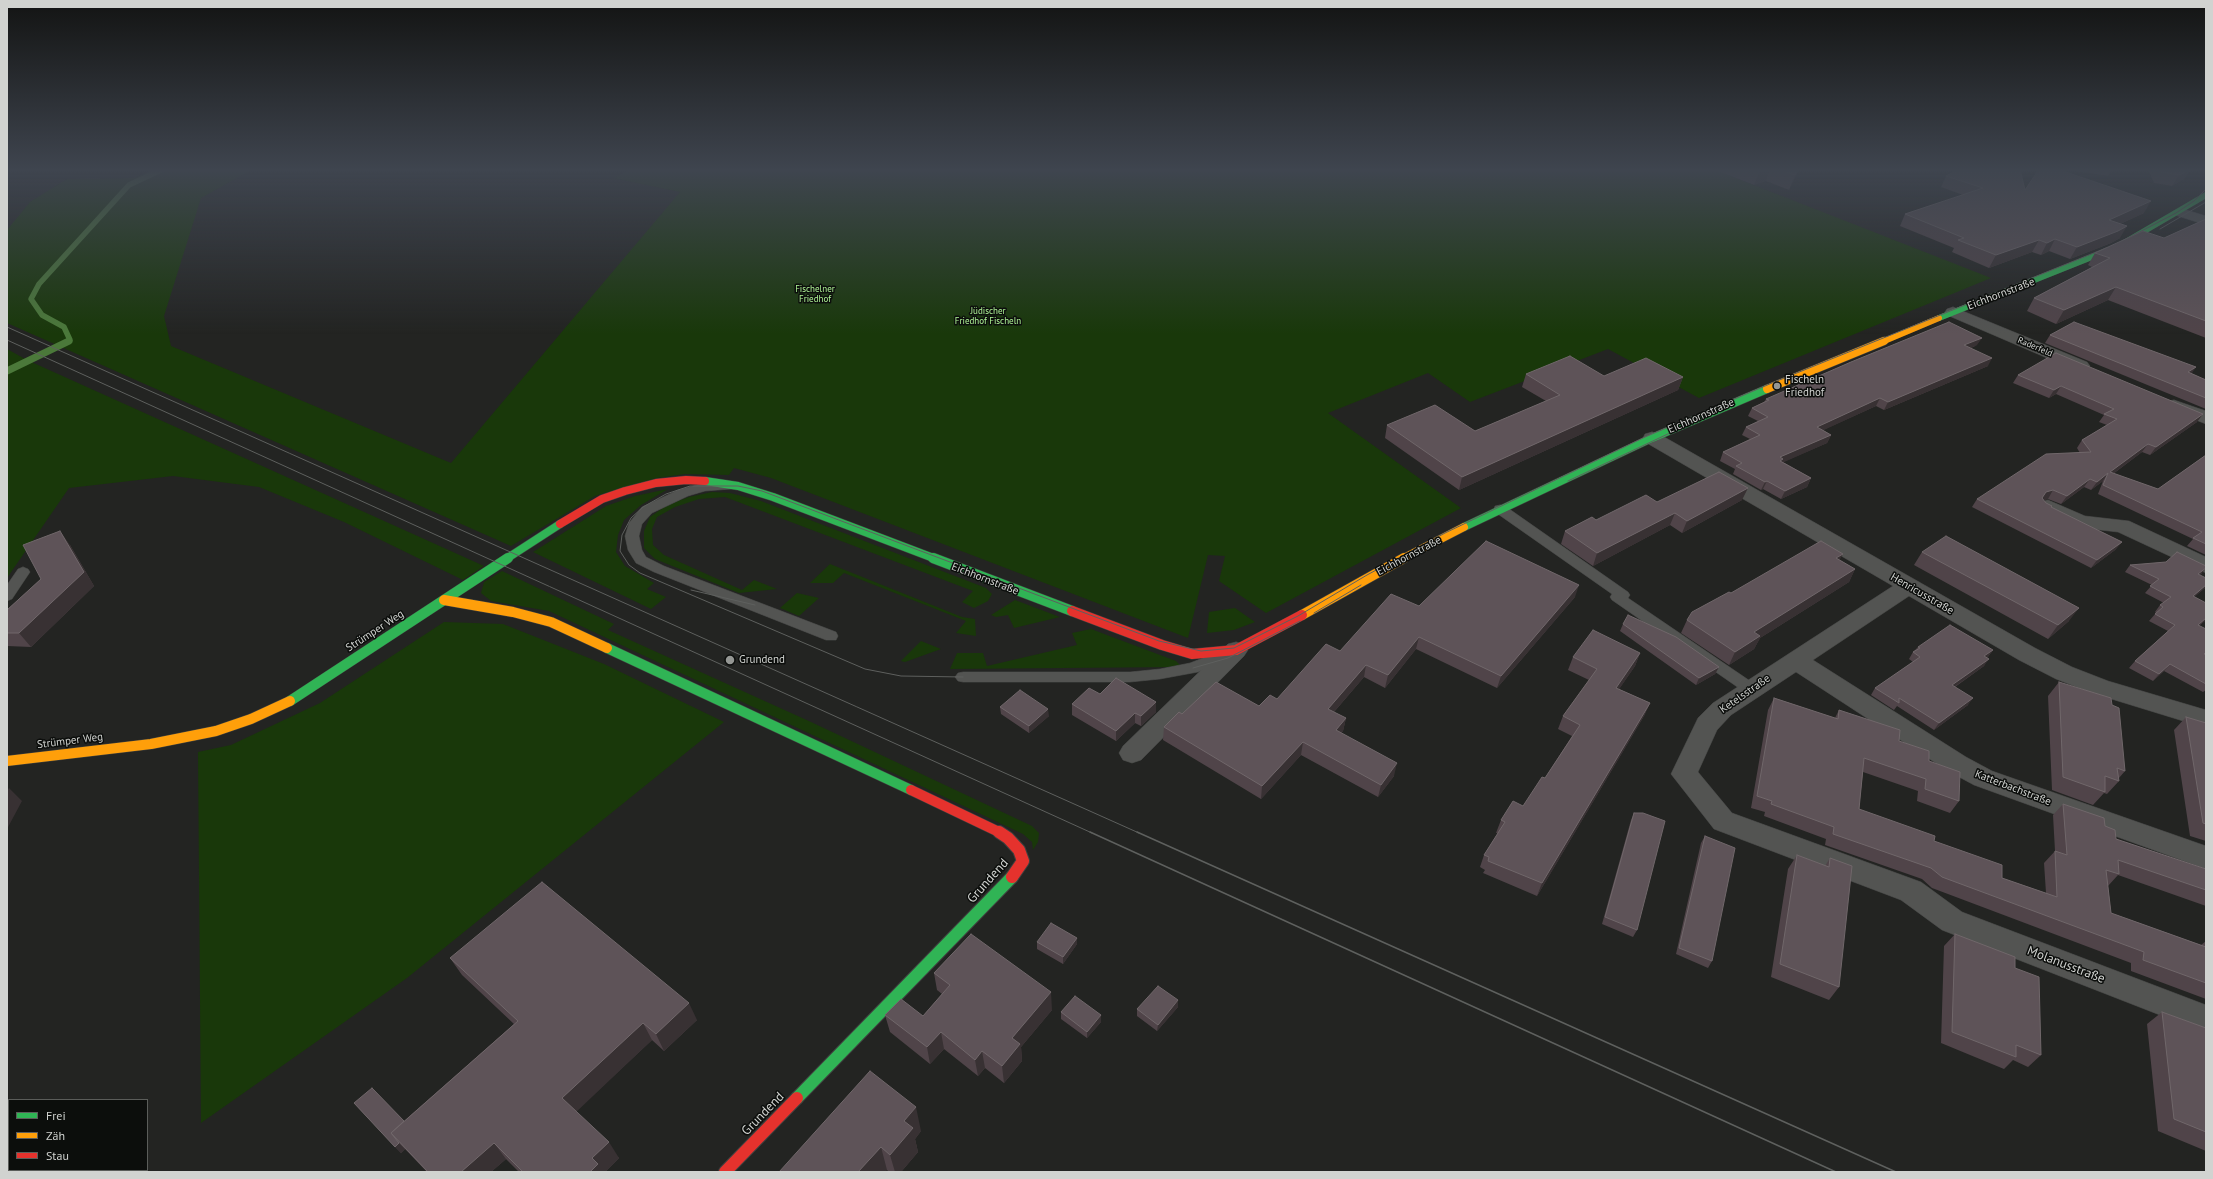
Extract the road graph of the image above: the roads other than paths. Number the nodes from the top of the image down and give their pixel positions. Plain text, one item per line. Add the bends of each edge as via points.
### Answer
1 (2158, 224) edge
2 (1953, 312) junction
3 (2096, 372) edge
4 (2162, 400) edge
5 (2206, 418) edge
6 (1652, 438) junction
7 (738, 486) junction
8 (2048, 506) edge
9 (1500, 509) junction
10 (2206, 566) edge
11 (23, 572) dead end
12 (1909, 586) junction
13 (7, 596) edge
14 (444, 600) junction
15 (830, 636) dead end
16 (1236, 650) junction
17 (1795, 660) junction
18 (963, 677) dead end
19 (1751, 689) junction
20 (2206, 719) edge
21 (1132, 753) dead end
22 (7, 761) edge
23 (2206, 858) edge
24 (1930, 905) joint
25 (2206, 1019) edge
26 (725, 1172) edge

1 - 2 street, Eichhornstraße via 2117,246
2 - 3 street, Raderfeld
2 - 6 street, Eichhornstraße via 1774,384
4 - 5 street
6 - 9 street, Eichhornstraße
6 - 12 street, Henricusstraße
7 - 14 street, Strümper Weg via 686,480 656,483 602,499
7 - 15 lane via 704,487 665,500 647,510 636,523 632,536 635,550 641,560
7 - 16 street, Eichhornstraße via 1162,645 1192,654
8 - 10 street via 2081,522 2122,526
9 - 16 street, Eichhornstraße via 1362,580 1258,641
9 - 19 lane
11 - 13 lane
12 - 17 street, Ketelsstraße
12 - 20 street, Henricusstraße via 2064,673 2100,687
14 - 22 street, Strümper Weg via 318,684 251,719 216,731 151,744
14 - 26 street, Grundend via 513,612 551,622 990,827 1008,838 1019,850 1023,861 1009,881
16 - 18 lane via 1193,668 1130,677
16 - 21 street, Eichhornstraße
17 - 19 street, Ketelsstraße
17 - 23 street, Katterbachstraße via 1983,778
19 - 24 street, Ketelsstraße via 1722,709 1707,725 1684,774 1723,821 1911,891
24 - 25 street, Molanusstraße via 1952,921

